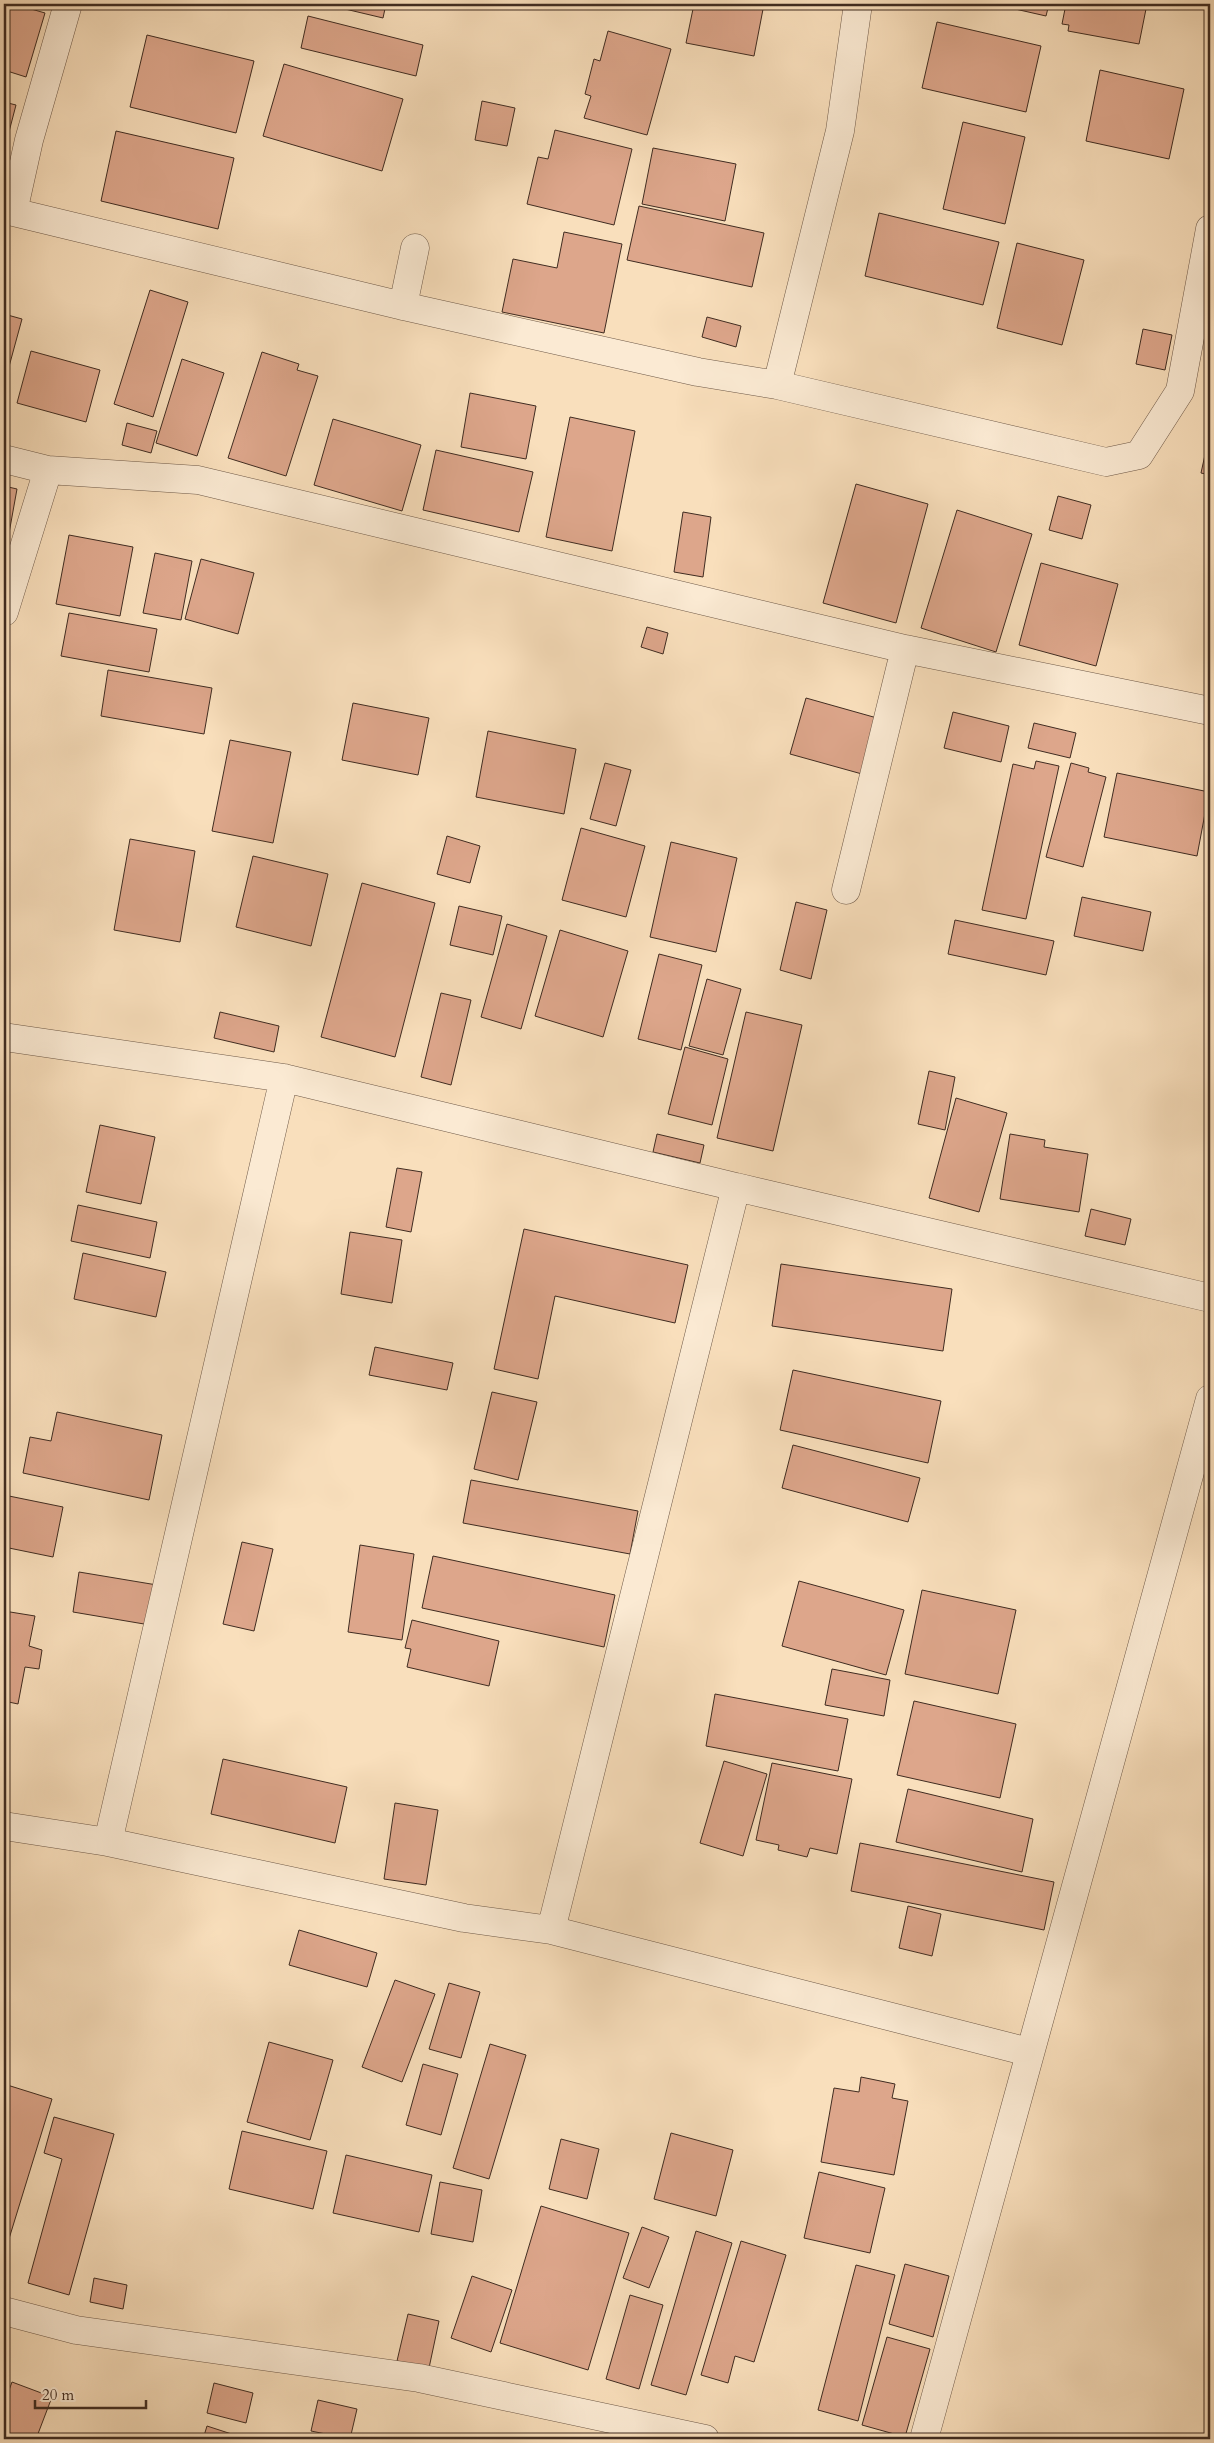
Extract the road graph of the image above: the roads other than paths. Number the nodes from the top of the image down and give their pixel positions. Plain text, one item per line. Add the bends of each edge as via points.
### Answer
1 (68, 4) edge
2 (858, 4) edge
3 (8, 211) edge
4 (1210, 229) edge
5 (415, 248) dead end
6 (403, 306) junction
7 (777, 385) junction
8 (4, 459) edge
9 (48, 470) junction
10 (4, 612) edge
11 (905, 649) junction
12 (1210, 711) edge
13 (846, 890) dead end
14 (4, 1037) edge
15 (284, 1078) junction
16 (736, 1186) junction
17 (1210, 1298) edge
18 (1210, 1398) edge
19 (4, 1826) edge
20 (108, 1842) junction
21 (551, 1930) junction
22 (1029, 2052) junction
23 (4, 2311) edge
24 (705, 2439) edge
25 (924, 2439) edge

1 - 3 street
2 - 7 street via 840,131
3 - 6 street
4 - 7 street via 1180,392 1139,455 1106,462
5 - 6 street
6 - 7 street via 698,372
8 - 9 street
9 - 10 street
9 - 11 street via 198,480
11 - 12 street
11 - 13 street
14 - 15 street
15 - 16 street
15 - 20 street
16 - 17 street
16 - 21 street
18 - 22 street
19 - 20 street
20 - 21 street via 464,1918
21 - 22 street
22 - 25 street
23 - 24 street via 76,2330 420,2378

